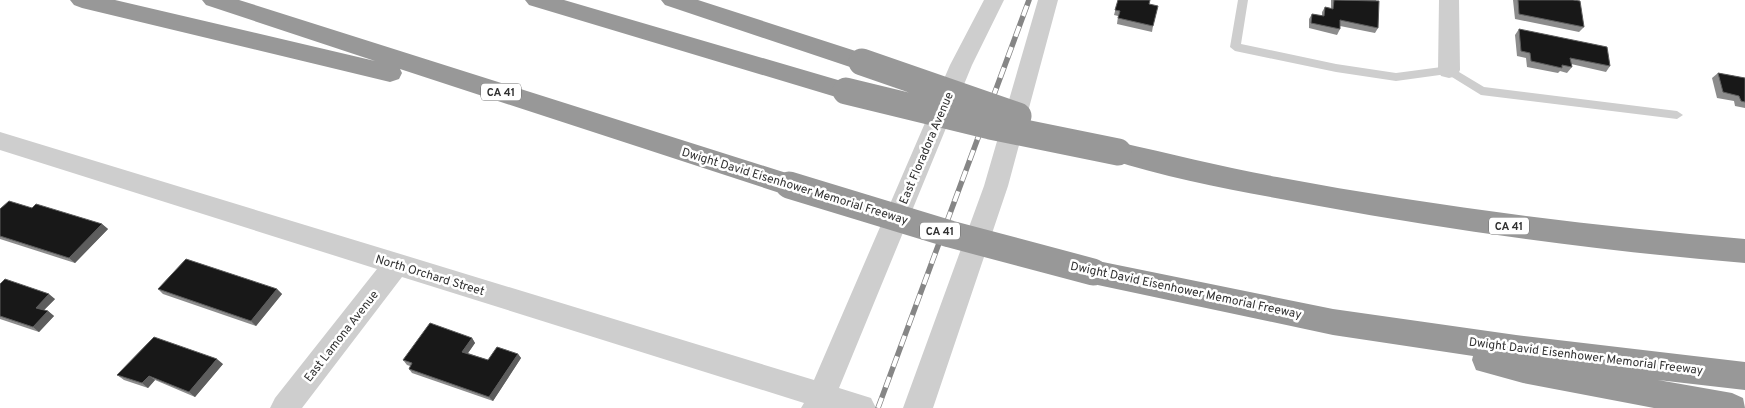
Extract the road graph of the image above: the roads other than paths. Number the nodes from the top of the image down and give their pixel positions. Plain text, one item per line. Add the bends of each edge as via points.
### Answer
1 (82, 0) edge
2 (128, 0) edge
3 (214, 0) edge
4 (537, 0) edge
5 (673, 0) edge
6 (994, 0) edge
7 (1048, 0) edge
8 (1243, 0) edge
9 (1449, 0) edge
10 (304, 52) junction
11 (1449, 70) junction
12 (1677, 115) dead end
13 (637, 136) junction
14 (4, 147) edge
15 (1118, 152) junction
16 (1745, 251) edge
17 (396, 265) junction
18 (1333, 322) junction
19 (1745, 376) edge
20 (818, 402) edge
21 (285, 408) edge
22 (861, 408) edge
23 (918, 408) edge
24 (1732, 408) edge

1 - 10 highway
2 - 10 highway
3 - 13 highway, Dwight David Eisenhower Memorial Freeway / CA 41
4 - 15 highway, CA 41, bridge via 846,91 990,126
5 - 15 highway, bridge
6 - 20 street, East Floradora Avenue via 957,74
7 - 23 street via 996,186
8 - 11 lane via 1235,47 1396,77
9 - 11 street
10 - 13 highway
11 - 12 lane via 1481,91
13 - 18 highway, Dwight David Eisenhower Memorial Freeway / CA 41, bridge via 950,234 1093,272
14 - 17 street, North Orchard Street
15 - 16 highway, CA 41 via 1275,187 1495,224 1652,244
17 - 20 street, North Orchard Street
17 - 21 street, East Lamona Avenue
18 - 19 highway, Dwight David Eisenhower Memorial Freeway / CA 41 via 1516,349
18 - 24 highway via 1523,369
20 - 22 street, North Orchard Street

